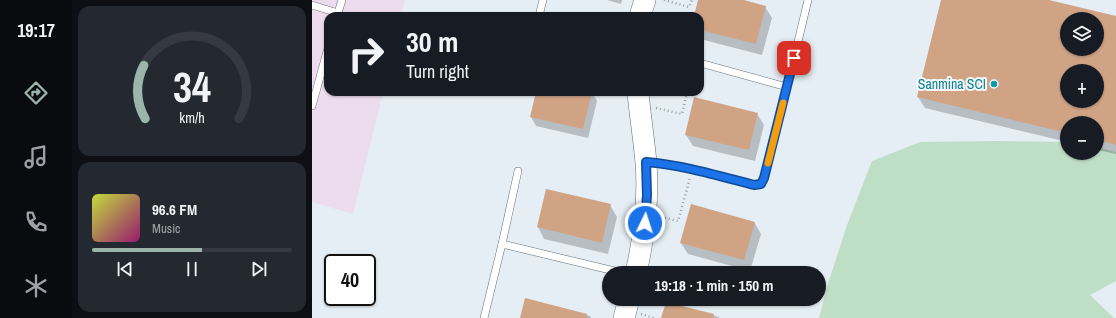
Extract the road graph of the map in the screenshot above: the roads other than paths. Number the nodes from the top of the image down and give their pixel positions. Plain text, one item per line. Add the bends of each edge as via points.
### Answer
1 (342, 0) edge
2 (543, 0) edge
3 (644, 0) edge
4 (808, 0) edge
5 (312, 5) edge
6 (330, 12) edge
7 (338, 12) edge
8 (540, 12) edge
9 (641, 12) edge
10 (324, 62) edge
11 (704, 64) edge
12 (787, 87) junction
13 (638, 96) edge
14 (312, 106) edge
15 (646, 162) junction
16 (518, 171) dead end
17 (502, 244) junction
18 (638, 266) edge
19 (602, 268) edge
20 (484, 318) edge

1 - 7 lane
2 - 8 lane
3 - 9 street
4 - 12 lane
5 - 6 lane
10 - 14 lane
11 - 12 lane
12 - 15 lane via 761,184 754,185 693,169
13 - 15 street
15 - 18 street via 646,213
16 - 17 lane
17 - 19 lane
17 - 20 lane

